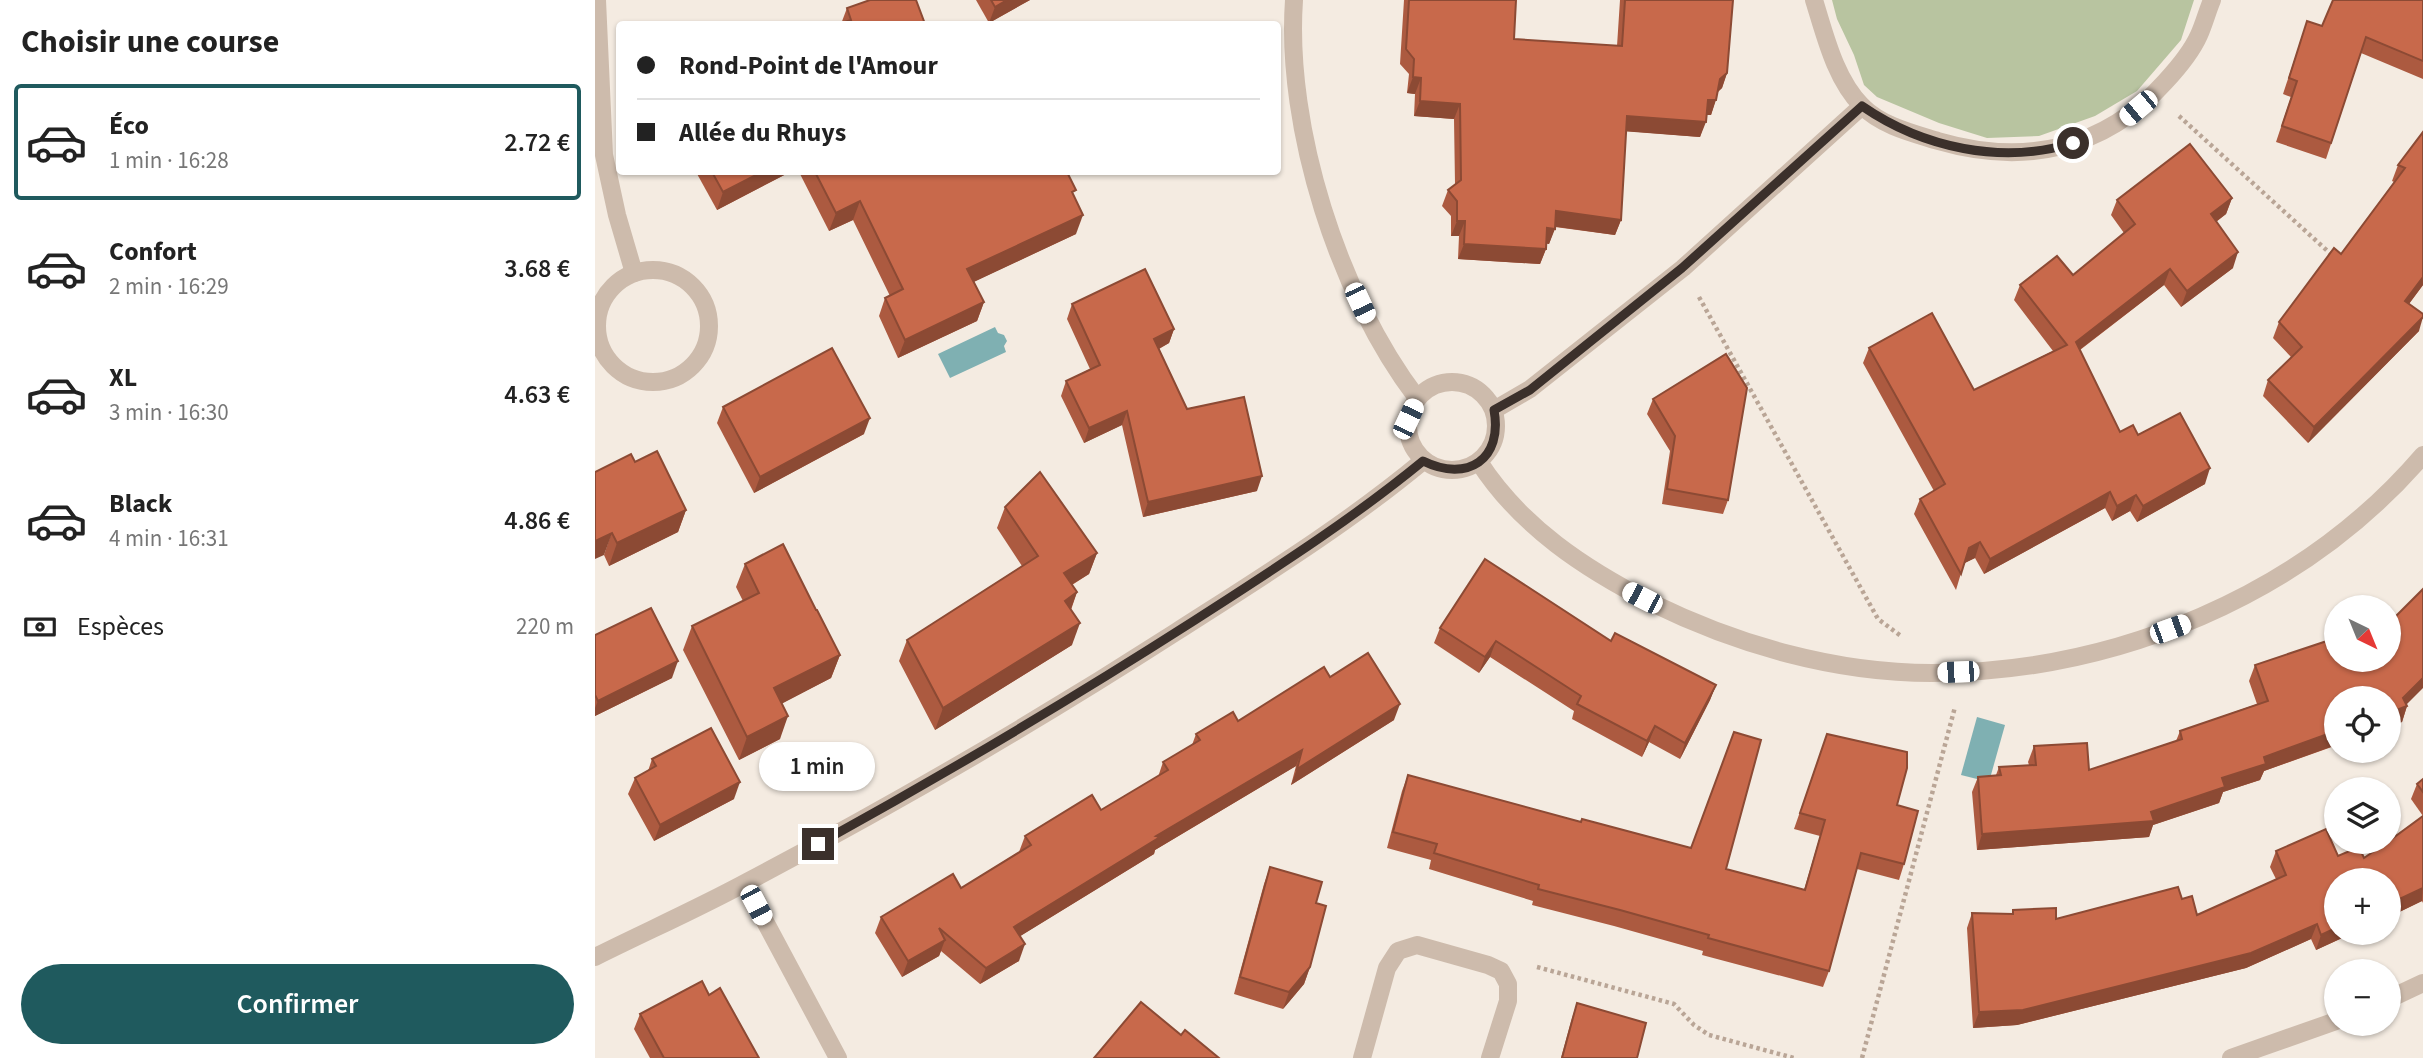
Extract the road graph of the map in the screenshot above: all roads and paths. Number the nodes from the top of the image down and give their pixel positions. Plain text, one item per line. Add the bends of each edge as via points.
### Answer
1 (597, 0) edge
2 (1294, 0) edge
3 (1814, 0) edge
4 (2211, 0) edge
5 (2155, 94) junction
6 (1862, 106) junction
7 (2338, 261) edge
8 (1682, 268) junction
9 (634, 273) junction
10 (1417, 398) junction
11 (1494, 410) junction
12 (2423, 455) edge
13 (1423, 461) junction
14 (1479, 462) junction
15 (1930, 673) junction
16 (745, 884) junction
17 (595, 957) edge
18 (1501, 971) junction
19 (2423, 983) edge
20 (2401, 993) edge
21 (2324, 1025) edge
22 (838, 1058) edge
23 (1362, 1058) edge
24 (1490, 1058) edge
25 (1794, 1058) edge
26 (1862, 1058) edge
27 (2231, 1058) edge

1 - 9 street via 604,155
2 - 10 street via 1303,126 1328,226 1372,328
3 - 6 street via 1837,66
4 - 5 street via 2199,36
5 - 6 street via 2121,122 2089,139 2026,153 1963,148 1905,131
5 - 7 path
6 - 8 street
8 - 11 street via 1530,390
8 - 15 path via 1878,619 1903,638
9 - 9 street via 617,282 597,316 603,353 633,379 671,379 689,369 701,354 708,316 702,298 672,273 653,269
10 - 11 street via 1436,384 1459,382 1480,391
10 - 13 street via 1408,419 1410,442
11 - 14 street via 1498,429 1492,447
12 - 15 street via 2337,539 2245,596 2191,621 2105,651 2063,660
13 - 14 street via 1441,470 1461,470
13 - 16 street via 1279,566 1102,680 915,791
14 - 15 street via 1505,499 1547,538 1618,586 1666,610 1716,632 1804,657
15 - 26 path via 1955,706
16 - 17 street
16 - 22 street
18 - 23 street via 1417,945 1398,951 1387,968
18 - 24 street via 1508,984 1508,1001
18 - 25 path via 1536,967 1674,1004 1709,1035
19 - 20 street
21 - 27 street

